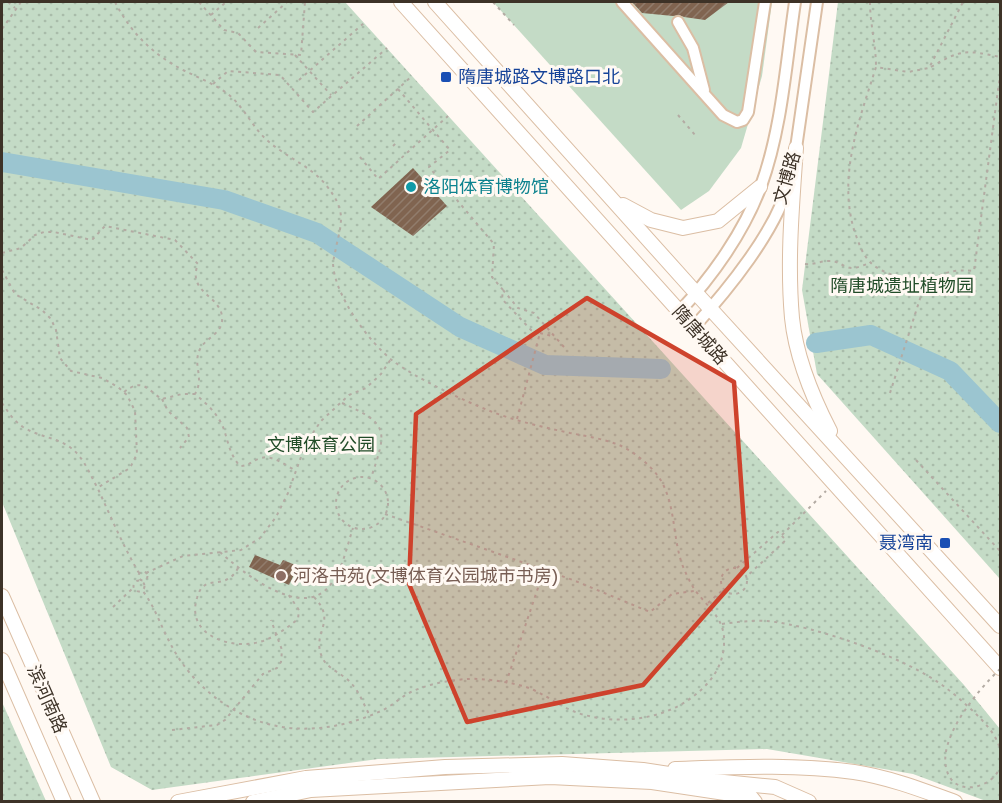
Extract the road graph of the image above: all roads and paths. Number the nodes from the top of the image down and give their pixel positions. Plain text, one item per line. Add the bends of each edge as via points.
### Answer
1 (8, 2) edge
2 (21, 2) edge
3 (115, 2) edge
4 (199, 2) edge
5 (226, 2) edge
6 (287, 2) edge
7 (305, 2) edge
8 (401, 2) edge
9 (435, 2) edge
10 (493, 2) edge
11 (622, 2) edge
12 (765, 2) edge
13 (795, 2) edge
14 (817, 2) edge
15 (870, 2) edge
16 (963, 2) edge
17 (16, 8) junction
18 (211, 15) junction
19 (678, 22) dead end
20 (364, 23) dead end
21 (514, 25) dead end
22 (258, 27) dead end
23 (2, 29) edge
24 (387, 48) dead end
25 (295, 55) junction
26 (1000, 57) edge
27 (876, 67) junction
28 (929, 68) junction
29 (1000, 75) edge
30 (412, 76) dead end
31 (299, 80) dead end
32 (213, 84) junction
33 (398, 89) junction
34 (332, 96) junction
35 (706, 96) junction
36 (678, 115) dead end
37 (448, 116) dead end
38 (357, 126) dead end
39 (433, 130) junction
40 (695, 135) dead end
41 (796, 148) junction
42 (360, 157) dead end
43 (760, 187) junction
44 (613, 200) junction
45 (2, 245) edge
46 (2, 252) edge
47 (870, 263) junction
48 (805, 264) dead end
49 (2, 270) edge
50 (925, 283) junction
51 (503, 290) junction
52 (696, 293) junction
53 (711, 309) junction
54 (679, 312) junction
55 (693, 328) junction
56 (540, 333) junction
57 (554, 336) junction
58 (564, 347) dead end
59 (392, 359) junction
60 (124, 392) junction
61 (890, 393) dead end
62 (195, 394) junction
63 (162, 399) junction
64 (341, 402) junction
65 (2, 403) edge
66 (517, 419) junction
67 (838, 446) junction
68 (180, 448) dead end
69 (916, 460) dead end
70 (296, 471) junction
71 (371, 478) junction
72 (834, 483) junction
73 (97, 488) junction
74 (385, 514) junction
75 (353, 528) junction
76 (782, 535) junction
77 (220, 552) junction
78 (1000, 552) edge
79 (238, 568) junction
80 (737, 568) junction
81 (544, 570) junction
82 (139, 573) junction
83 (146, 573) junction
84 (746, 577) junction
85 (141, 580) junction
86 (134, 587) junction
87 (724, 589) junction
88 (142, 590) junction
89 (696, 591) junction
90 (288, 594) junction
91 (2, 596) edge
92 (314, 597) junction
93 (708, 603) junction
94 (113, 607) dead end
95 (271, 620) dead end
96 (722, 624) junction
97 (1000, 626) edge
98 (275, 635) junction
99 (2, 660) edge
100 (1000, 668) edge
101 (506, 684) junction
102 (232, 709) junction
103 (369, 716) junction
104 (172, 730) dead end
105 (1000, 748) edge
106 (1000, 767) edge
107 (643, 770) junction
108 (64, 801) edge
109 (93, 801) edge
110 (178, 801) edge
111 (253, 801) edge
112 (755, 801) edge
113 (809, 801) edge
114 (955, 801) edge

1 - 17 path
2 - 17 path
3 - 32 path via 132,31 153,52
4 - 18 path
5 - 18 path
6 - 22 path
7 - 25 path via 301,55
8 - 54 main road, 隋唐城路
9 - 44 main road, 隋唐城路
10 - 21 path
11 - 35 street
12 - 35 street via 748,112 743,120 731,121
13 - 43 street, 文博路 via 773,145
14 - 41 street, 文博路
15 - 27 path
16 - 28 path
17 - 23 path
18 - 25 path via 224,30 238,33 256,52
19 - 35 street via 693,48
20 - 31 path
24 - 34 path
25 - 34 path
26 - 28 path via 964,52
27 - 28 path via 908,72
27 - 47 path via 856,130 848,187 850,218
29 - 50 path via 974,271 955,269
30 - 33 path
32 - 34 path via 228,70 280,75 313,112
32 - 59 path via 234,99 263,136 323,182 337,201 342,222 332,262 339,286 353,317
33 - 38 path
33 - 39 path
36 - 40 path
37 - 39 path
39 - 42 path via 378,179
39 - 51 path via 450,150 429,167 494,244 492,278
41 - 53 street, 文博路 via 786,196 762,240
41 - 67 main road via 790,270 792,320 816,403
43 - 44 main road via 718,221 683,228 651,220
43 - 52 street, 文博路 via 739,232
44 - 52 main road, 隋唐城路
45 - 46 path
46 - 62 path via 21,248 44,232 92,240 105,226 175,240 198,264 196,279 222,315 217,333 200,349 197,367 201,379
47 - 48 path via 856,268 830,261
47 - 50 path
49 - 60 path via 15,294 51,319 60,358 71,371 102,378
50 - 61 path
51 - 56 path via 502,299 531,330
51 - 57 path via 518,308 534,313
52 - 53 main road, 隋唐城路
52 - 54 street, 文博路
53 - 55 street, 文博路
53 - 67 main road, 隋唐城路
54 - 55 main road, 隋唐城路
55 - 72 main road, 隋唐城路
56 - 57 path
56 - 66 path
57 - 58 path
59 - 64 path via 366,388
59 - 66 path via 422,379 490,411
60 - 63 path via 143,385
60 - 73 path via 135,411 136,454 130,468
62 - 63 path
62 - 70 path via 217,416 240,466 267,457
63 - 68 path via 189,436
64 - 70 path via 321,420 306,443
64 - 71 path via 370,417 383,434
65 - 73 path via 24,427 69,445 80,456
66 - 89 path via 621,446 642,459 669,496 676,544
67 - 97 main road, 隋唐城路
69 - 78 path
70 - 77 path via 280,509 260,538 241,550
71 - 74 path via 386,493
71 - 75 path via 352,478 336,496 337,514
72 - 76 path
72 - 100 main road, 隋唐城路
73 - 82 path
74 - 75 path via 368,529
74 - 81 path
75 - 92 path via 335,578
76 - 80 path via 778,532
76 - 84 path via 786,540
77 - 79 path
77 - 83 path via 183,556
79 - 90 path via 261,584
79 - 98 path via 225,582 201,588 195,606 196,619 212,637 234,644 261,642
80 - 84 path
80 - 87 path via 722,573 720,585
81 - 89 path via 650,612 672,594
81 - 101 path
82 - 83 path
82 - 85 path
83 - 85 path via 146,579
84 - 87 path via 748,584 740,594 728,594
85 - 86 path
85 - 88 path
86 - 88 path
86 - 94 path
87 - 93 path
88 - 102 path via 180,662 212,696
89 - 93 path
90 - 92 path
90 - 98 path via 299,610 298,619
91 - 109 main road, 滨河南路
92 - 103 path via 326,614 320,638 322,657 358,691
93 - 96 path
95 - 98 path
96 - 101 path via 724,642 715,675 686,702 663,713 638,719 580,714 526,687
96 - 105 path via 766,621 834,636 875,651 946,687 988,727
98 - 102 path via 282,650 281,662 263,675
99 - 108 main road, 滨河南路
100 - 106 path, bridge via 963,713 945,756 947,773 956,783 969,788 989,782
101 - 103 path via 472,678 442,682 413,692
102 - 103 path via 257,721 316,729 351,724
102 - 104 path via 217,725
107 - 110 main road via 562,764 445,767 306,778
107 - 113 main road via 775,787
107 - 114 main road via 795,766 856,772
111 - 112 main road via 311,790 550,777 652,782 750,797

